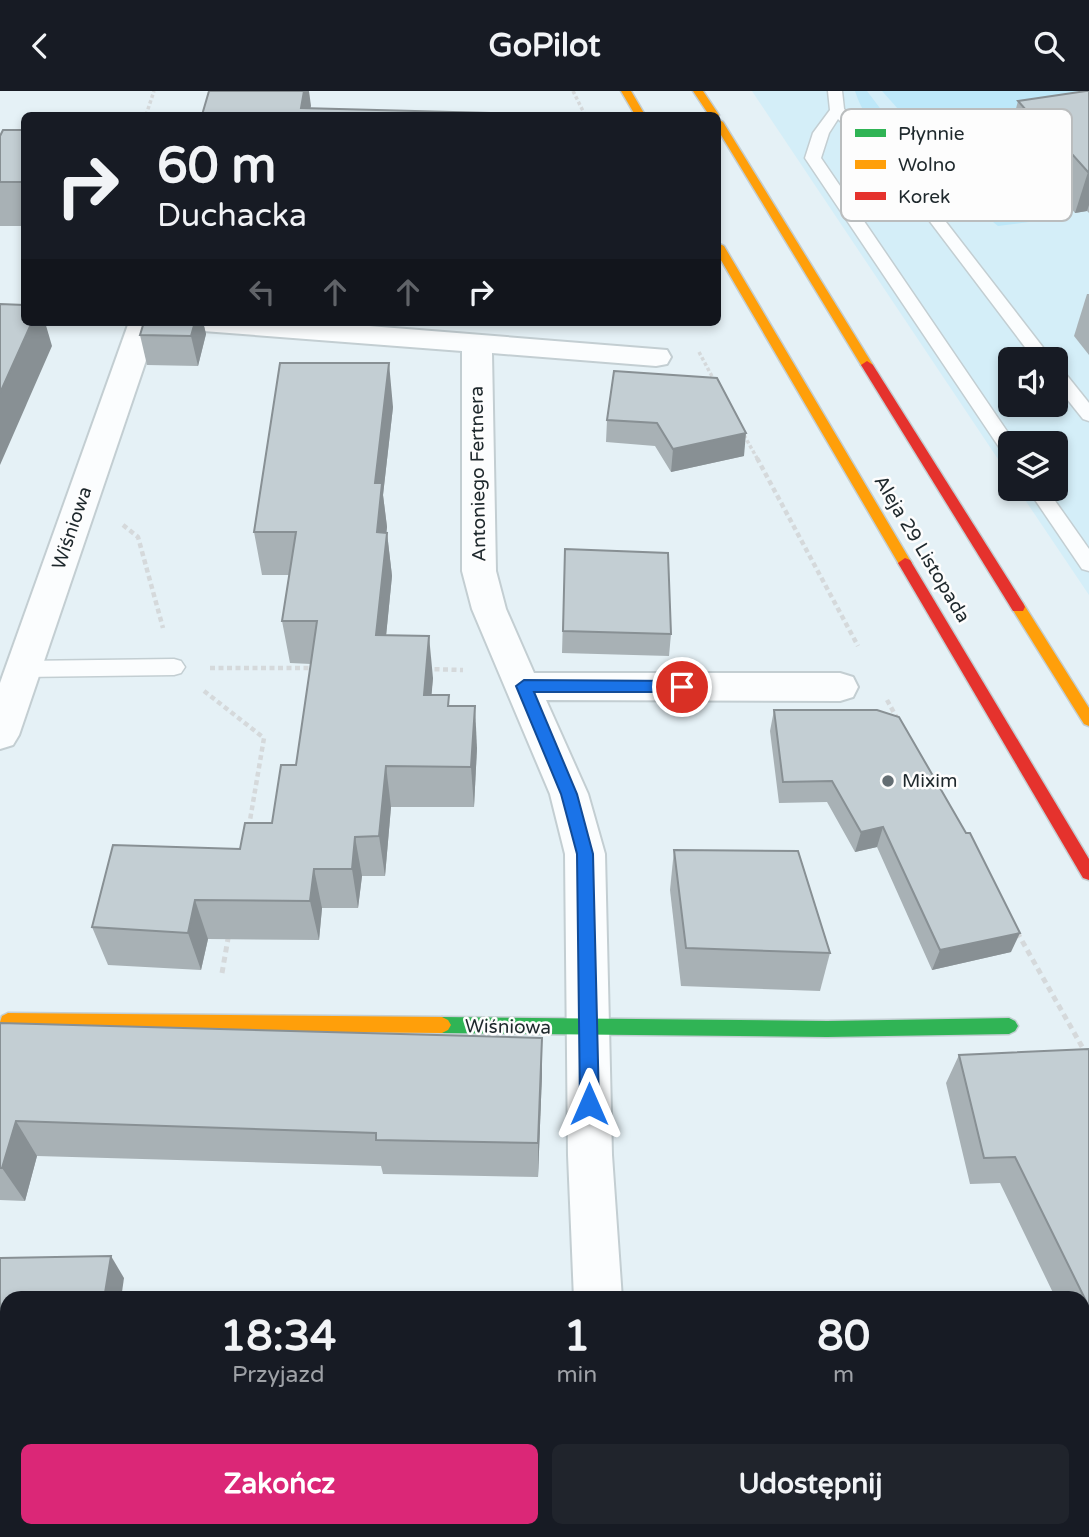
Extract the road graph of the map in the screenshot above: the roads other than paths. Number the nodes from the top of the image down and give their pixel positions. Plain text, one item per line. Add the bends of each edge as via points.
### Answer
1 (626, 91) edge
2 (698, 91) edge
3 (835, 91) edge
4 (837, 110) junction
5 (638, 112) edge
6 (712, 112) edge
7 (841, 114) edge
8 (721, 127) edge
9 (841, 199) edge
10 (856, 221) edge
11 (937, 221) edge
12 (721, 251) edge
13 (143, 326) edge
14 (255, 326) edge
15 (477, 343) junction
16 (1034, 347) edge
17 (656, 357) dead end
18 (1068, 388) edge
19 (1089, 415) edge
20 (998, 431) edge
21 (1045, 501) edge
22 (1089, 564) edge
23 (174, 667) road end
24 (23, 669) junction
25 (519, 676) junction
26 (840, 687) dead end
27 (1089, 720) edge
28 (0, 734) edge
29 (1089, 873) edge
30 (8, 1021) edge
31 (1009, 1026) dead end
32 (589, 1028) junction
33 (598, 1291) edge

1 - 5 main road
2 - 6 main road
3 - 4 lane
4 - 7 lane
4 - 9 lane via 821,133 813,158
8 - 27 main road
10 - 20 lane
11 - 16 lane
12 - 29 main road, Aleja 29 Listopada
13 - 24 street, Wiśniowa
14 - 15 street
15 - 17 street
15 - 25 street, Antoniego Fertnera via 479,571 489,609
18 - 19 lane
21 - 22 lane
23 - 24 lane
24 - 28 street, Wiśniowa
25 - 26 street
25 - 32 street, Antoniego Fertnera via 569,794 585,854
30 - 32 main road, Wiśniowa
31 - 32 main road, Wiśniowa
32 - 33 street, Antoniego Fertnera

